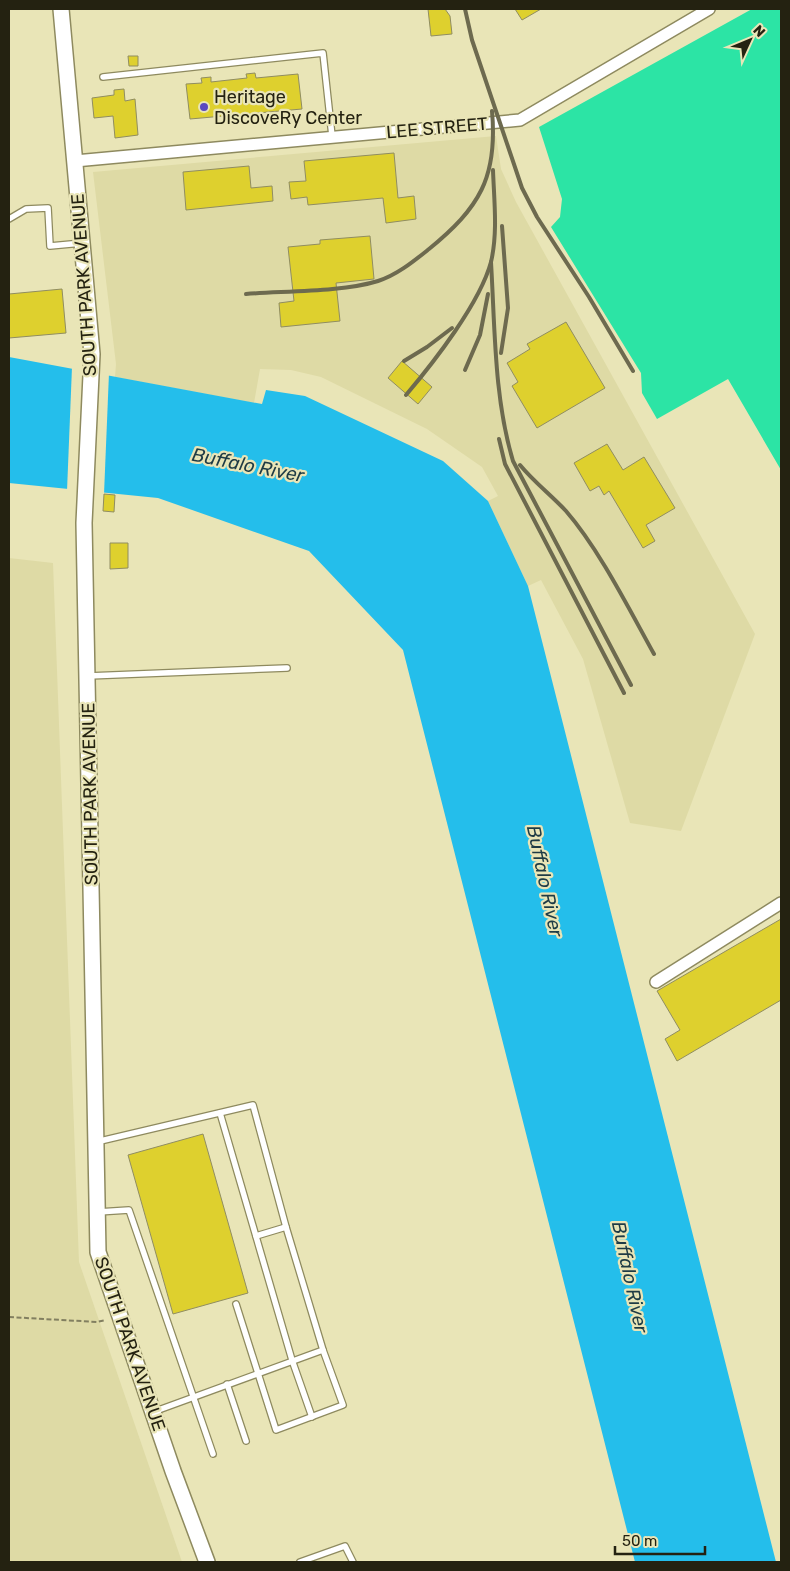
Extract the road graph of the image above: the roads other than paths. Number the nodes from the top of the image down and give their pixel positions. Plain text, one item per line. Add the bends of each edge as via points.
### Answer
1 (61, 9) edge
2 (709, 9) edge
3 (103, 77) dead end
4 (332, 136) junction
5 (75, 161) junction
6 (9, 219) edge
7 (83, 243) junction
8 (287, 668) dead end
9 (88, 676) junction
10 (781, 903) edge
11 (656, 982) dead end
12 (220, 1113) junction
13 (96, 1142) junction
14 (96, 1212) junction
15 (286, 1227) junction
16 (256, 1236) junction
17 (236, 1304) dead end
18 (323, 1350) junction
19 (292, 1360) junction
20 (256, 1373) junction
21 (227, 1384) junction
22 (194, 1396) junction
23 (153, 1412) junction
24 (312, 1417) junction
25 (246, 1441) dead end
26 (213, 1454) dead end
27 (207, 1562) edge
28 (300, 1562) edge
29 (353, 1562) edge

1 - 5 street, SOUTH PARK AVENUE
2 - 4 street, LEE STREET via 520,120
3 - 4 lane via 323,53
4 - 5 street, LEE STREET
5 - 7 street, SOUTH PARK AVENUE
6 - 7 lane via 26,209 48,208 50,246
7 - 9 street, SOUTH PARK AVENUE via 92,354 84,523
8 - 9 lane
9 - 13 street, SOUTH PARK AVENUE
10 - 11 street
12 - 13 lane
12 - 15 lane via 253,1105
12 - 16 lane
13 - 14 street, SOUTH PARK AVENUE
14 - 22 lane via 130,1210
14 - 23 street, SOUTH PARK AVENUE via 100,1260
15 - 16 lane
15 - 18 lane
16 - 19 lane
17 - 20 lane
18 - 19 lane
18 - 24 lane via 343,1405
19 - 20 lane
19 - 24 lane
20 - 21 lane
20 - 24 lane via 276,1430
21 - 22 lane
21 - 25 lane
22 - 23 lane
22 - 26 lane
23 - 27 street, SOUTH PARK AVENUE
28 - 29 lane via 345,1546

